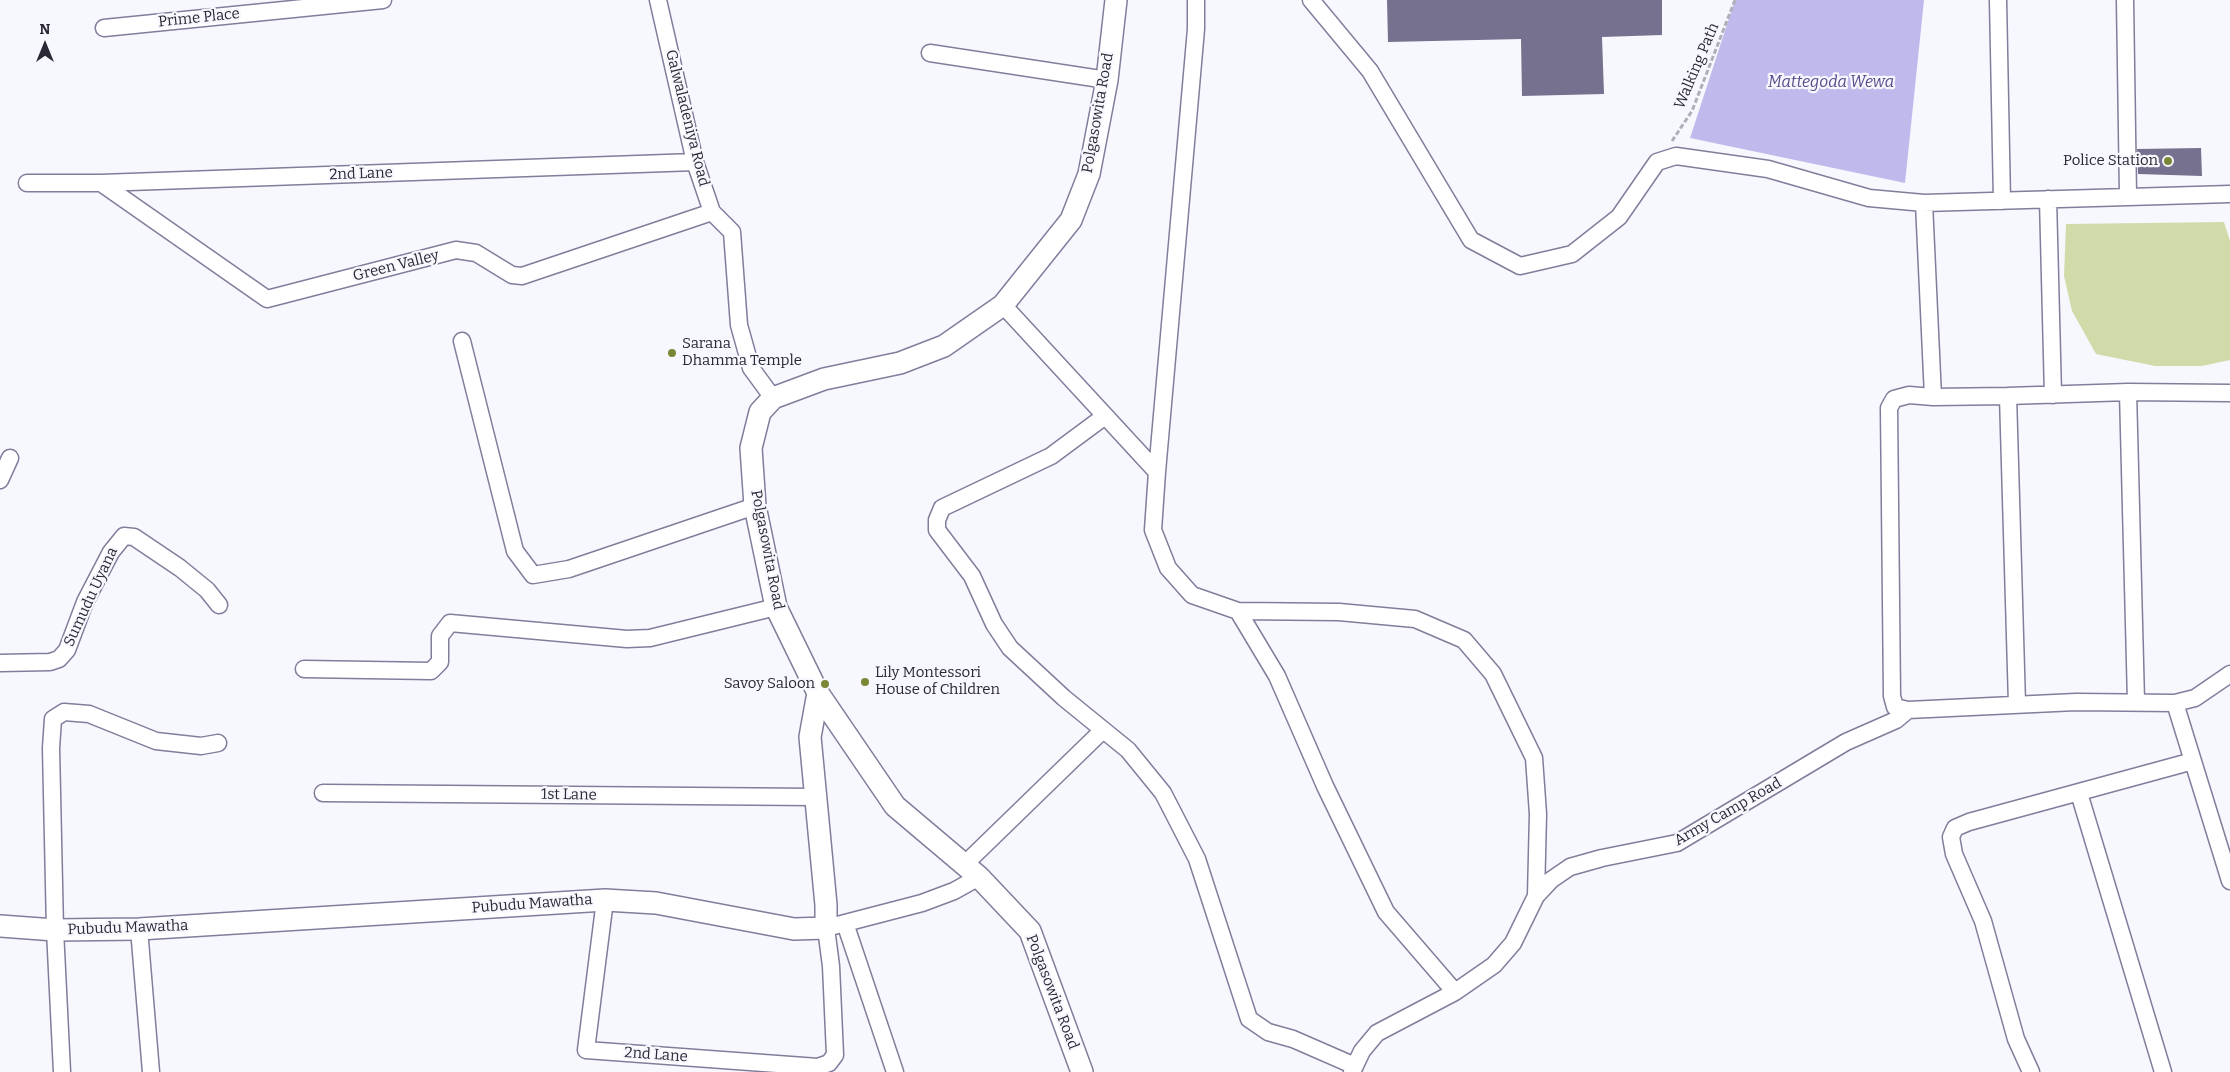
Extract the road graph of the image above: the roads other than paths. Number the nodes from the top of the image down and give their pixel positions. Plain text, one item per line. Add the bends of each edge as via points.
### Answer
1 (383, 0) edge
2 (658, 0) edge
3 (1116, 0) edge
4 (1196, 0) edge
5 (1311, 0) edge
6 (1998, 0) edge
7 (2125, 0) edge
8 (104, 28) dead end
9 (930, 53) dead end
10 (1107, 80) junction
11 (695, 162) junction
12 (27, 183) dead end
13 (101, 183) junction
14 (2230, 194) edge
15 (2128, 195) junction
16 (2048, 198) junction
17 (2002, 200) junction
18 (1924, 202) junction
19 (712, 212) junction
20 (1003, 305) junction
21 (462, 341) dead end
22 (2128, 392) junction
23 (2230, 393) edge
24 (2054, 395) junction
25 (2008, 396) junction
26 (1933, 397) junction
27 (773, 398) junction
28 (1105, 416) junction
29 (10, 458) dead end
30 (1156, 472) junction
31 (0, 480) edge
32 (755, 506) junction
33 (219, 605) dead end
34 (776, 607) junction
35 (1238, 611) junction
36 (0, 663) edge
37 (304, 669) dead end
38 (2230, 674) edge
39 (818, 693) junction
40 (2136, 701) junction
41 (2175, 703) junction
42 (2016, 704) junction
43 (1908, 710) junction
44 (1103, 730) junction
45 (218, 743) dead end
46 (2193, 761) junction
47 (323, 793) dead end
48 (2079, 793) junction
49 (815, 797) junction
50 (971, 871) junction
51 (2230, 881) edge
52 (1536, 896) junction
53 (605, 900) junction
54 (0, 926) edge
55 (836, 926) junction
56 (139, 929) junction
57 (55, 930) junction
58 (1455, 992) junction
59 (1354, 1069) edge
60 (62, 1072) edge
61 (151, 1072) edge
62 (895, 1072) edge
63 (1082, 1072) edge
64 (2032, 1072) edge
65 (2163, 1072) edge

1 - 8 street, Prime Place
2 - 11 street, Galwaladeniya Road
3 - 10 street, Polgasowita Road
4 - 30 street
5 - 18 street via 1370,71 1471,240 1520,266 1572,254 1619,218 1657,162 1676,156 1768,169 1869,198
6 - 17 street
7 - 15 street
9 - 10 street
10 - 20 street, Polgasowita Road via 1089,174 1071,220
11 - 13 street, 2nd Lane
11 - 19 street, Galwaladeniya Road
12 - 13 street, 2nd Lane
13 - 19 street, Green Valley via 267,299 456,250 476,253 512,275 522,276
14 - 15 street
15 - 16 street
16 - 17 street
16 - 24 street
17 - 18 street
18 - 26 street
19 - 27 street, Galwaladeniya Road via 732,232 738,326 751,368
20 - 27 street, Polgasowita Road via 944,346 900,363 824,378
20 - 28 street
21 - 32 street via 514,551 533,574 569,568
22 - 23 street
22 - 24 street
22 - 40 street
24 - 25 street
25 - 26 street
25 - 42 street
26 - 43 street via 1909,395 1894,399 1889,408 1892,696 1895,707
27 - 32 street, Polgasowita Road via 760,412 751,448
28 - 30 street
28 - 44 street via 1051,456 942,508 937,520 937,530 972,576 991,618 1010,648
29 - 31 street
30 - 35 street via 1153,530 1168,568 1192,595
32 - 34 street, Polgasowita Road
33 - 36 street, Sumudu Uyana via 207,590 180,568 134,537 124,536 85,602 67,650 59,659
34 - 37 street via 650,638 634,639 450,623 440,636 440,662 431,671
34 - 39 street, Polgasowita Road
35 - 52 street via 1339,612 1415,619 1464,640 1492,674 1534,758 1538,814
35 - 58 street via 1277,676 1325,786 1386,912
38 - 41 street via 2195,698
39 - 49 street via 810,737
39 - 50 street, Polgasowita Road via 895,806
40 - 41 street
40 - 42 street
41 - 46 street
42 - 43 street
43 - 52 street, Army Camp Road via 1896,720 1846,742 1677,843 1570,867
44 - 50 street
44 - 59 street via 1128,750 1163,793 1197,859 1249,1019 1268,1032 1293,1040
45 - 57 street via 200,746 156,741 88,714 64,712 53,719
46 - 48 street
46 - 51 street
47 - 49 street, 1st Lane
48 - 64 street via 1969,822 1955,828 1952,837 1954,854 1983,921 2016,1040
48 - 65 street
49 - 55 street via 826,905
50 - 55 street via 954,891
50 - 63 street, Polgasowita Road via 1030,930
52 - 58 street, Army Camp Road via 1513,943 1494,965
53 - 55 street, Pubudu Mawatha via 656,903 794,929
53 - 55 street, 2nd Lane via 586,1050 818,1067 829,1063 834,1055 831,966
53 - 56 street, Pubudu Mawatha
54 - 57 street, Pubudu Mawatha
55 - 62 street
56 - 57 street, Pubudu Mawatha
56 - 61 street
57 - 60 street
58 - 59 street, Army Camp Road via 1376,1033

